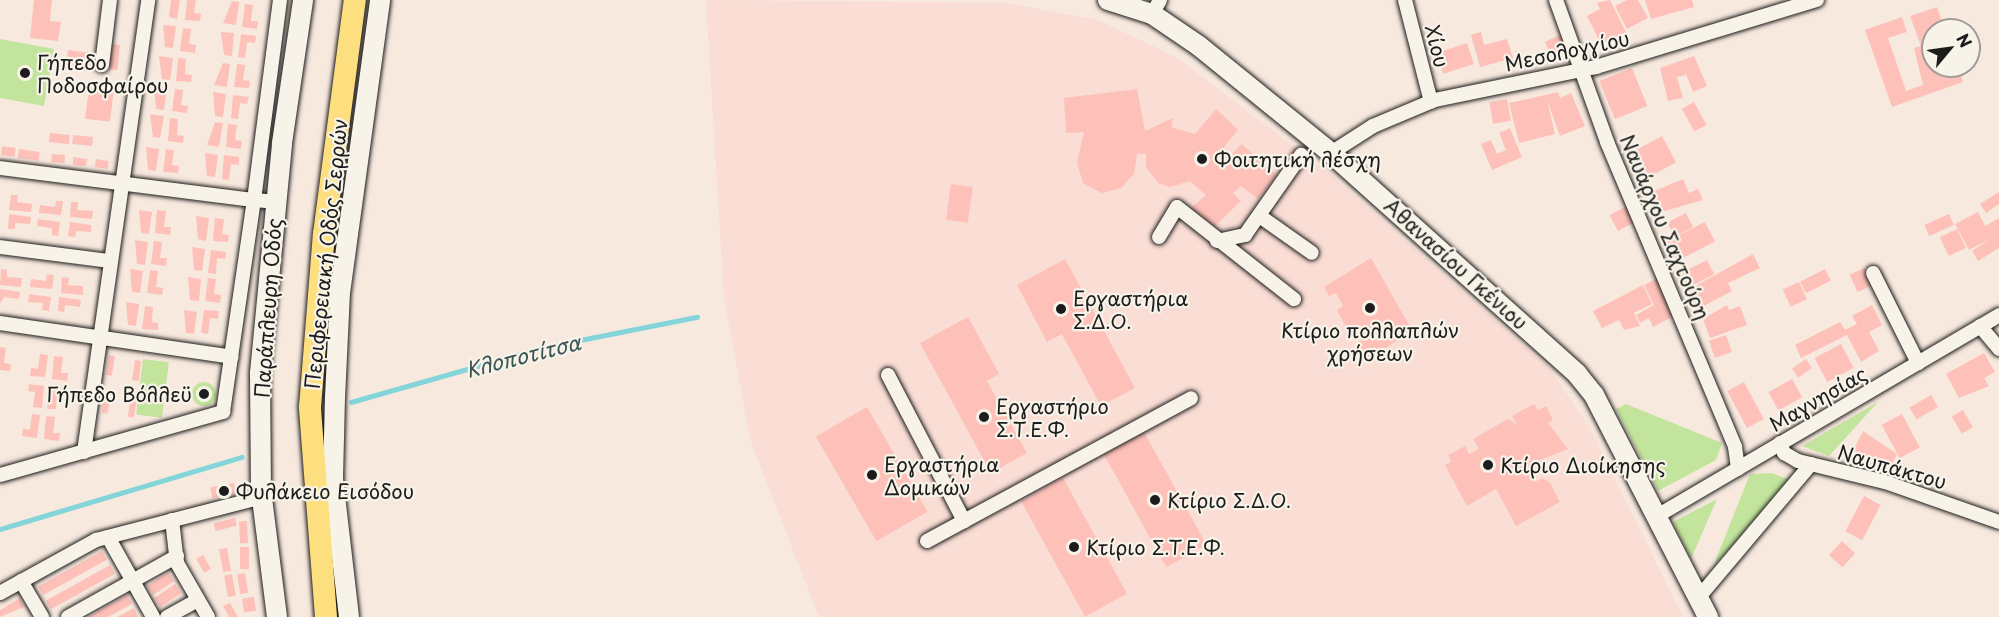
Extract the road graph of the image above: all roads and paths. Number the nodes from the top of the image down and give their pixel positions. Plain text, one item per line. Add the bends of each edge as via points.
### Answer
1 (110, 0) edge
2 (148, 0) edge
3 (280, 0) edge
4 (303, 0) edge
5 (355, 0) edge
6 (380, 0) edge
7 (1108, 0) edge
8 (1405, 0) edge
9 (1557, 0) edge
10 (1817, 0) edge
11 (1156, 7) edge
12 (102, 65) dead end
13 (1581, 71) junction
14 (1431, 102) junction
15 (1331, 153) junction
16 (1302, 155) dead end
17 (0, 168) edge
18 (120, 183) junction
19 (254, 200) junction
20 (275, 202) junction
21 (1261, 217) junction
22 (1159, 237) dead end
23 (1217, 241) junction
24 (0, 247) edge
25 (1312, 253) dead end
26 (109, 261) junction
27 (1874, 273) dead end
28 (1294, 299) dead end
29 (1999, 315) edge
30 (0, 323) edge
31 (1980, 326) junction
32 (98, 336) junction
33 (1999, 349) edge
34 (232, 357) junction
35 (1918, 363) junction
36 (888, 375) dead end
37 (1191, 398) dead end
38 (1780, 443) junction
39 (84, 452) junction
40 (1811, 464) junction
41 (1738, 469) junction
42 (0, 476) edge
43 (262, 497) junction
44 (1657, 516) junction
45 (172, 520) junction
46 (964, 521) junction
47 (1999, 522) edge
48 (108, 537) junction
49 (927, 542) dead end
50 (177, 556) junction
51 (21, 581) junction
52 (133, 581) junction
53 (0, 593) edge
54 (1699, 597) junction
55 (198, 600) junction
56 (42, 617) edge
57 (68, 617) edge
58 (153, 617) edge
59 (167, 617) edge
60 (208, 617) edge
61 (277, 617) edge
62 (326, 617) edge
63 (349, 617) edge
64 (1708, 617) edge

1 - 12 street
2 - 18 street
3 - 19 street
4 - 20 street, Παράπλευρη Οδός
5 - 62 main road, Περιφερειακή Οδός Σερρών via 324,234 310,407
6 - 63 street via 340,293 333,478
7 - 11 street, Αθανασίου Γκένιου
8 - 14 street, Χίου
9 - 13 street, Ναυάρχου Σαχτούρη
10 - 13 street, Μεσολογγίου
11 - 15 street, Αθανασίου Γκένιου
13 - 14 street, Μεσολογγίου
13 - 41 street, Ναυάρχου Σαχτούρη via 1735,447
14 - 15 street, Μεσολογγίου via 1373,126
15 - 44 street, Αθανασίου Γκένιου via 1577,374 1594,395
16 - 21 street
17 - 18 street
18 - 19 street
18 - 26 street
19 - 20 street
19 - 34 street
20 - 43 street, Παράπλευρη Οδός via 261,374
21 - 23 street via 1245,236
21 - 25 street
22 - 23 street via 1177,207
23 - 28 street
24 - 26 street
26 - 32 street
27 - 35 street
29 - 31 street, Μαγνησίας
30 - 32 street
31 - 33 street
31 - 35 street, Μαγνησίας
32 - 34 street
32 - 39 street
34 - 39 street via 220,414
35 - 38 street, Μαγνησίας
36 - 46 street
37 - 46 street
38 - 40 street, Ναυπάκτου via 1787,456
38 - 41 street, Μαγνησίας
39 - 42 street
40 - 47 street, Ναυπάκτου via 1911,490
40 - 54 street
41 - 44 street, Μαγνησίας
43 - 45 street
43 - 61 street, Παράπλευρη Οδός
44 - 54 street, Αθανασίου Γκένιου
45 - 48 street
45 - 50 street
46 - 49 street
48 - 51 street
48 - 52 street
50 - 52 street
50 - 55 street
51 - 53 street
51 - 56 street
52 - 57 street
52 - 58 street
54 - 64 street, Αθανασίου Γκένιου
55 - 59 street
55 - 60 street

